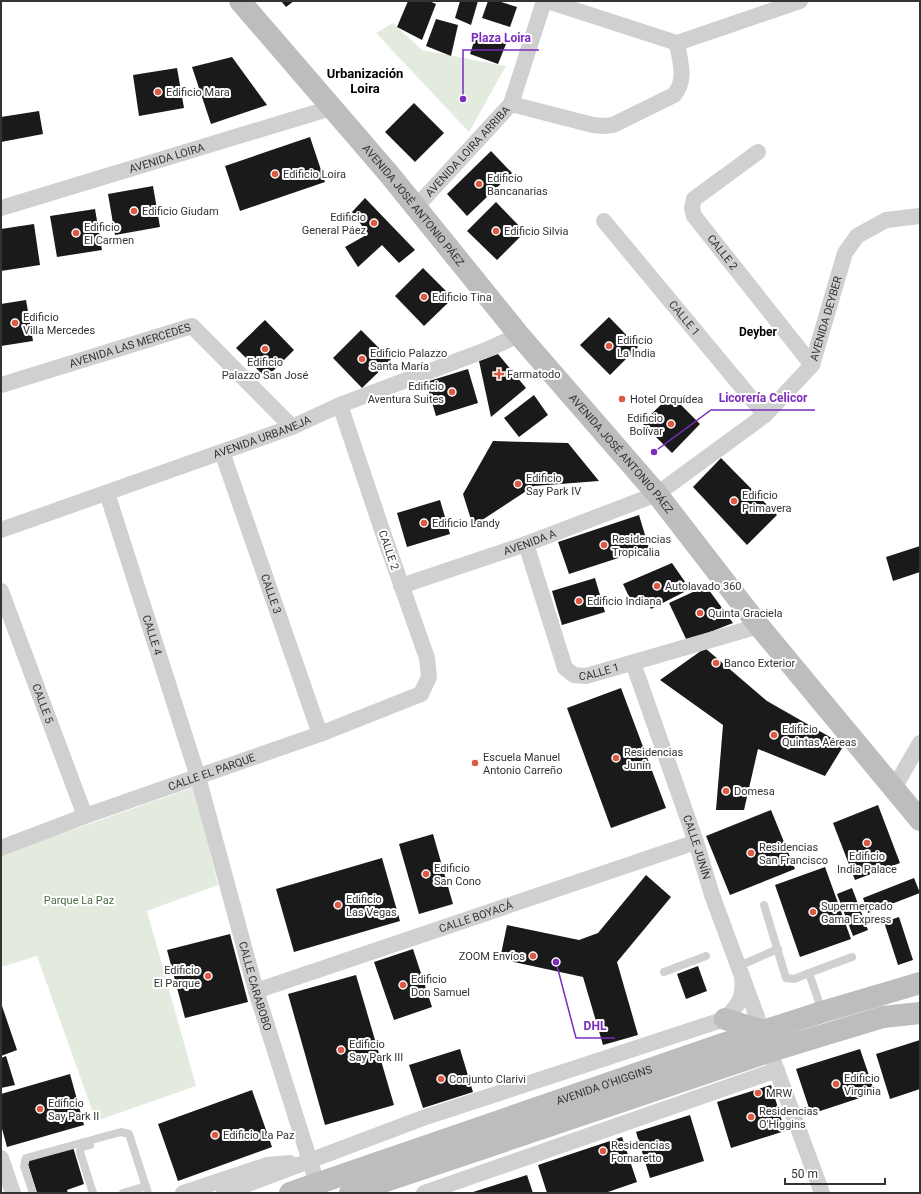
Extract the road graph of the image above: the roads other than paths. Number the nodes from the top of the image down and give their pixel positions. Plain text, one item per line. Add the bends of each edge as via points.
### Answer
1 (240, 1) edge
2 (545, 1) edge
3 (800, 1) edge
4 (677, 43) junction
5 (511, 104) junction
6 (331, 108) junction
7 (758, 152) dead end
8 (416, 207) junction
9 (1, 208) edge
10 (920, 216) edge
11 (604, 221) dead end
12 (519, 335) junction
13 (812, 365) junction
14 (1, 385) edge
15 (340, 405) junction
16 (765, 415) junction
17 (292, 427) junction
18 (222, 452) junction
19 (107, 493) junction
20 (657, 494) junction
21 (1, 530) edge
22 (526, 544) junction
23 (401, 586) junction
24 (1, 591) edge
25 (759, 626) junction
26 (633, 662) junction
27 (421, 694) joint
28 (320, 734) junction
29 (920, 743) edge
30 (198, 777) junction
31 (894, 788) junction
32 (85, 816) junction
33 (920, 820) edge
34 (696, 842) junction
35 (1, 848) edge
36 (764, 905) dead end
37 (778, 949) junction
38 (706, 956) dead end
39 (852, 957) dead end
40 (741, 971) junction
41 (664, 972) dead end
42 (809, 973) junction
43 (918, 983) edge
44 (256, 991) junction
45 (822, 1012) junction
46 (920, 1012) edge
47 (725, 1019) junction
48 (763, 1031) junction
49 (774, 1061) junction
50 (1, 1158) edge
51 (310, 1161) junction
52 (318, 1188) edge
53 (147, 1190) edge
54 (13, 1193) edge
55 (33, 1193) edge
56 (93, 1193) edge
57 (123, 1193) edge
58 (183, 1193) edge
59 (224, 1193) edge
60 (290, 1193) edge
61 (350, 1193) edge
62 (424, 1193) edge
63 (822, 1193) edge

1 - 6 main road, AVENIDA JOSÉ ANTONIO PÁEZ
2 - 4 street
2 - 5 street, AVENIDA LOIRA ARRIBA
3 - 4 street
4 - 5 street via 683,78 674,96 613,125 593,125
5 - 8 street, AVENIDA LOIRA ARRIBA
6 - 8 main road, AVENIDA JOSÉ ANTONIO PÁEZ
6 - 9 street, AVENIDA LOIRA
7 - 13 street, CALLE 2 via 694,199 694,216
8 - 12 main road, AVENIDA JOSÉ ANTONIO PÁEZ
10 - 13 street, AVENIDA DEYBER via 886,220 857,236 845,253
11 - 16 street, CALLE 1
12 - 15 street, AVENIDA URBANEJA
12 - 20 main road, AVENIDA JOSÉ ANTONIO PÁEZ
13 - 16 street, AVENIDA DEYBER
14 - 17 street, AVENIDA LAS MERCEDES via 192,326
15 - 17 street, AVENIDA URBANEJA
15 - 23 street, CALLE 2
16 - 20 street, AVENIDA DEYBER
17 - 18 street, AVENIDA URBANEJA
18 - 19 street, AVENIDA URBANEJA
18 - 28 street, CALLE 3
19 - 21 street, AVENIDA URBANEJA
19 - 30 street, CALLE 4
20 - 22 street, AVENIDA A
20 - 25 main road, AVENIDA JOSÉ ANTONIO PÁEZ
22 - 23 street, AVENIDA A
22 - 26 street, CALLE 1 via 564,668 574,675 586,676
23 - 27 street, CALLE 2 via 427,658 429,677
24 - 32 street, CALLE 5
25 - 26 street, CALLE 1
25 - 31 main road, AVENIDA JOSÉ ANTONIO PÁEZ
26 - 34 street, CALLE JUNÍN
27 - 28 street, CALLE EL PARQUE
28 - 30 street, CALLE EL PARQUE
29 - 31 street
30 - 32 street, CALLE EL PARQUE
30 - 44 street, CALLE CARABOBO
31 - 33 main road, AVENIDA JOSÉ ANTONIO PÁEZ
32 - 35 street, CALLE EL PARQUE
34 - 40 street, CALLE JUNÍN via 712,895
34 - 44 street, CALLE BOYACÁ
36 - 37 lane
37 - 40 lane
37 - 42 lane via 786,978 794,979
38 - 41 lane
39 - 42 lane
40 - 47 street via 744,992 742,1000
40 - 48 street, CALLE JUNÍN
42 - 45 lane
43 - 45 main road, AVENIDA O'HIGGINS
44 - 51 street, CALLE CARABOBO
45 - 48 main road, AVENIDA O'HIGGINS
46 - 49 main road, AVENIDA O'HIGGINS via 883,1017
47 - 48 main road
47 - 51 street via 430,1115
48 - 49 street, CALLE JUNÍN
48 - 52 main road, AVENIDA O'HIGGINS
49 - 61 main road, AVENIDA O'HIGGINS
49 - 62 street via 756,1078
49 - 63 street, CALLE JUNÍN
50 - 54 street
51 - 52 street, CALLE CARABOBO
51 - 58 street via 267,1165
51 - 59 street
52 - 60 main road, AVENIDA O'HIGGINS
53 - 55 lane via 128,1134 121,1132 26,1158 24,1166
53 - 56 lane via 138,1179 124,1137 82,1147 80,1152
53 - 57 lane

